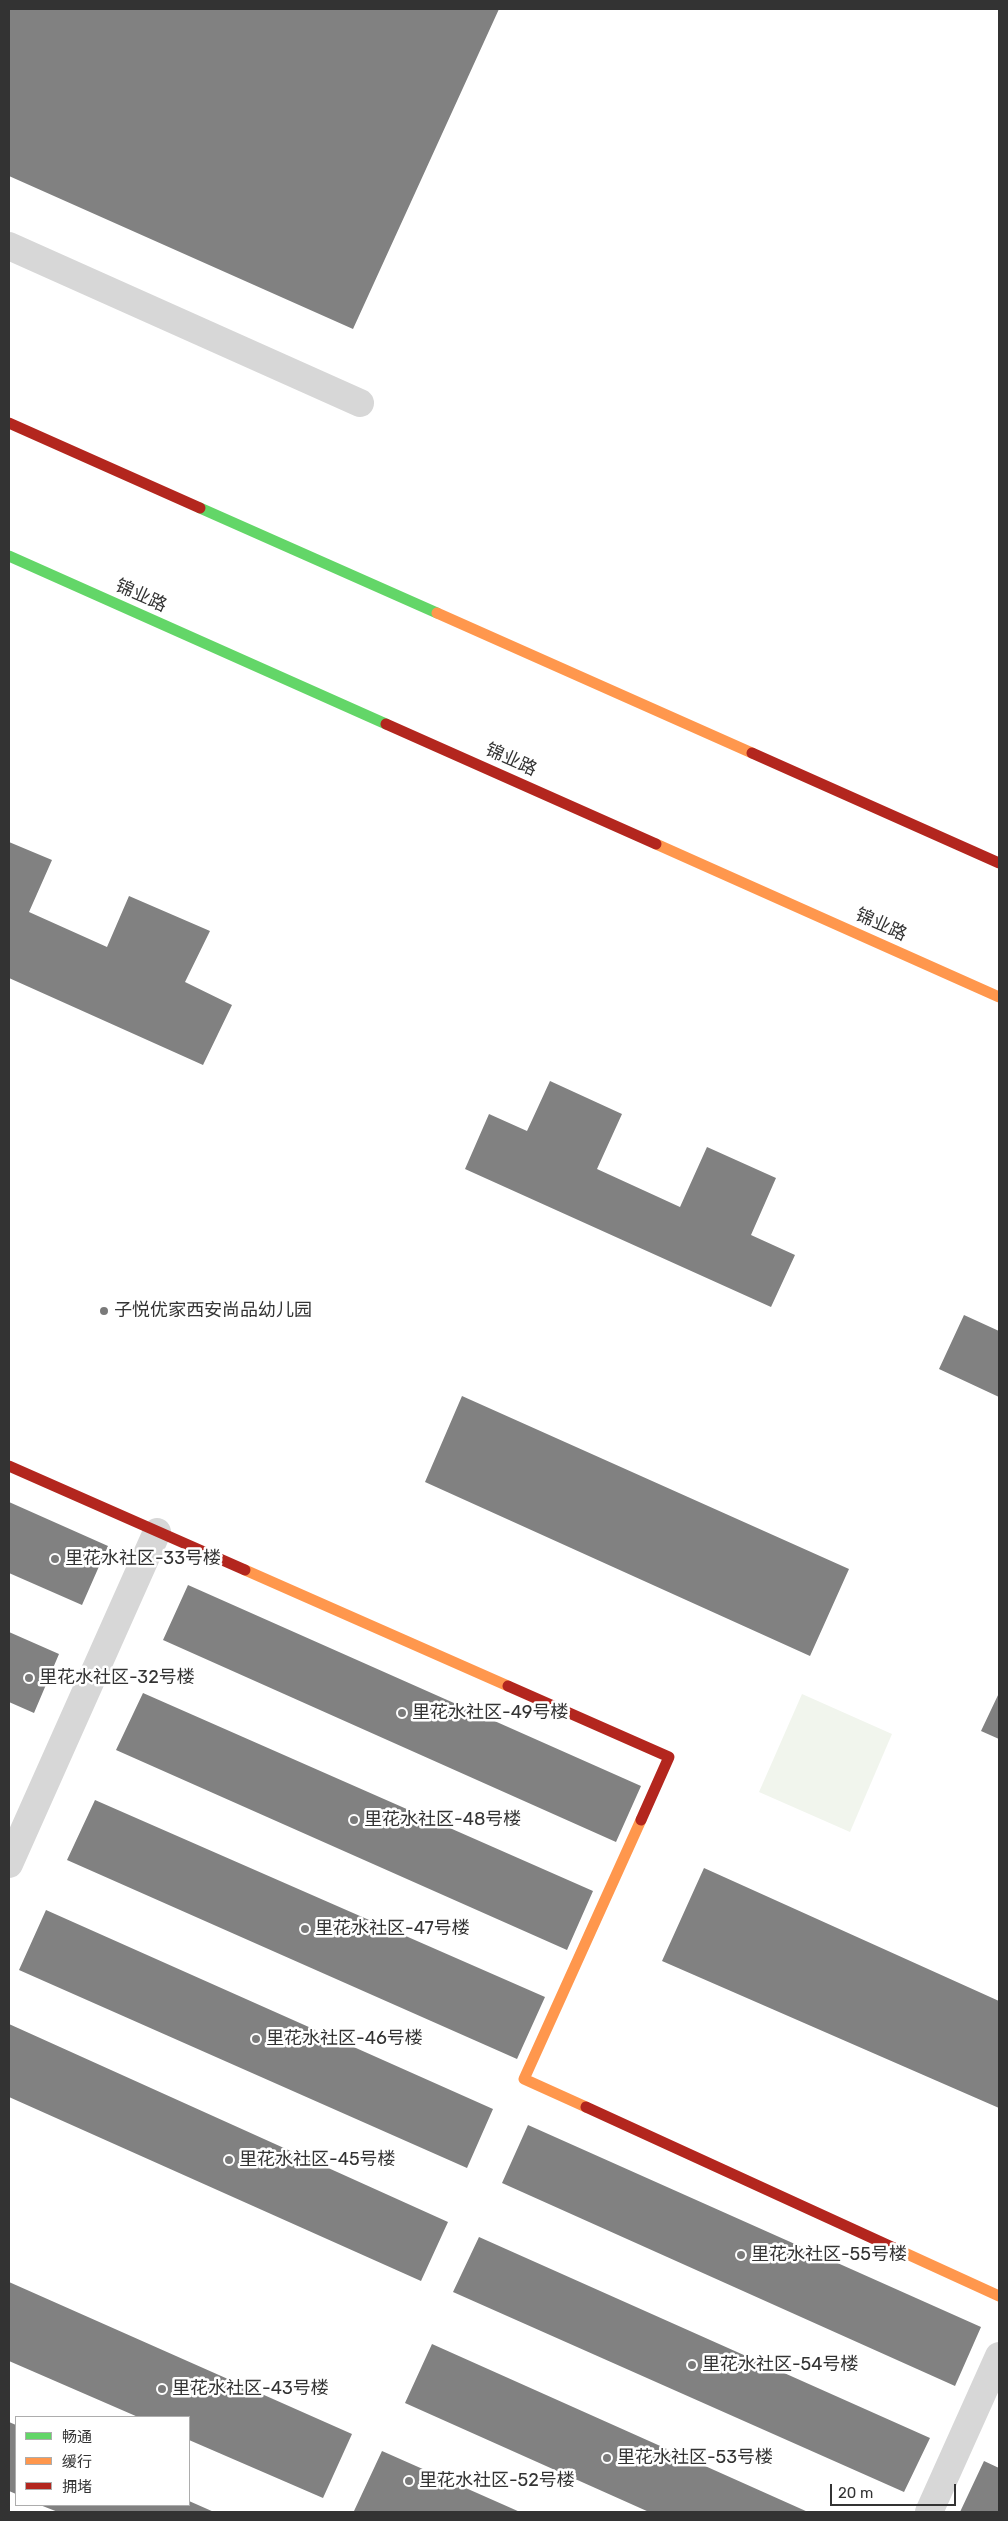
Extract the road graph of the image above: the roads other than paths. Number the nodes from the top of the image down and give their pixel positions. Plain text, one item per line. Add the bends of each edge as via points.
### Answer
1 (9, 246) edge
2 (360, 403) dead end
3 (9, 423) edge
4 (9, 556) edge
5 (999, 863) edge
6 (999, 996) edge
7 (9, 1466) edge
8 (158, 1532) junction
9 (9, 1864) edge
10 (999, 2296) edge
11 (999, 2356) edge
12 (929, 2512) edge

1 - 2 street
3 - 5 main road
4 - 6 main road, 锦业路
7 - 8 main road
8 - 9 street
8 - 10 main road via 669,1757 524,2079
11 - 12 street

